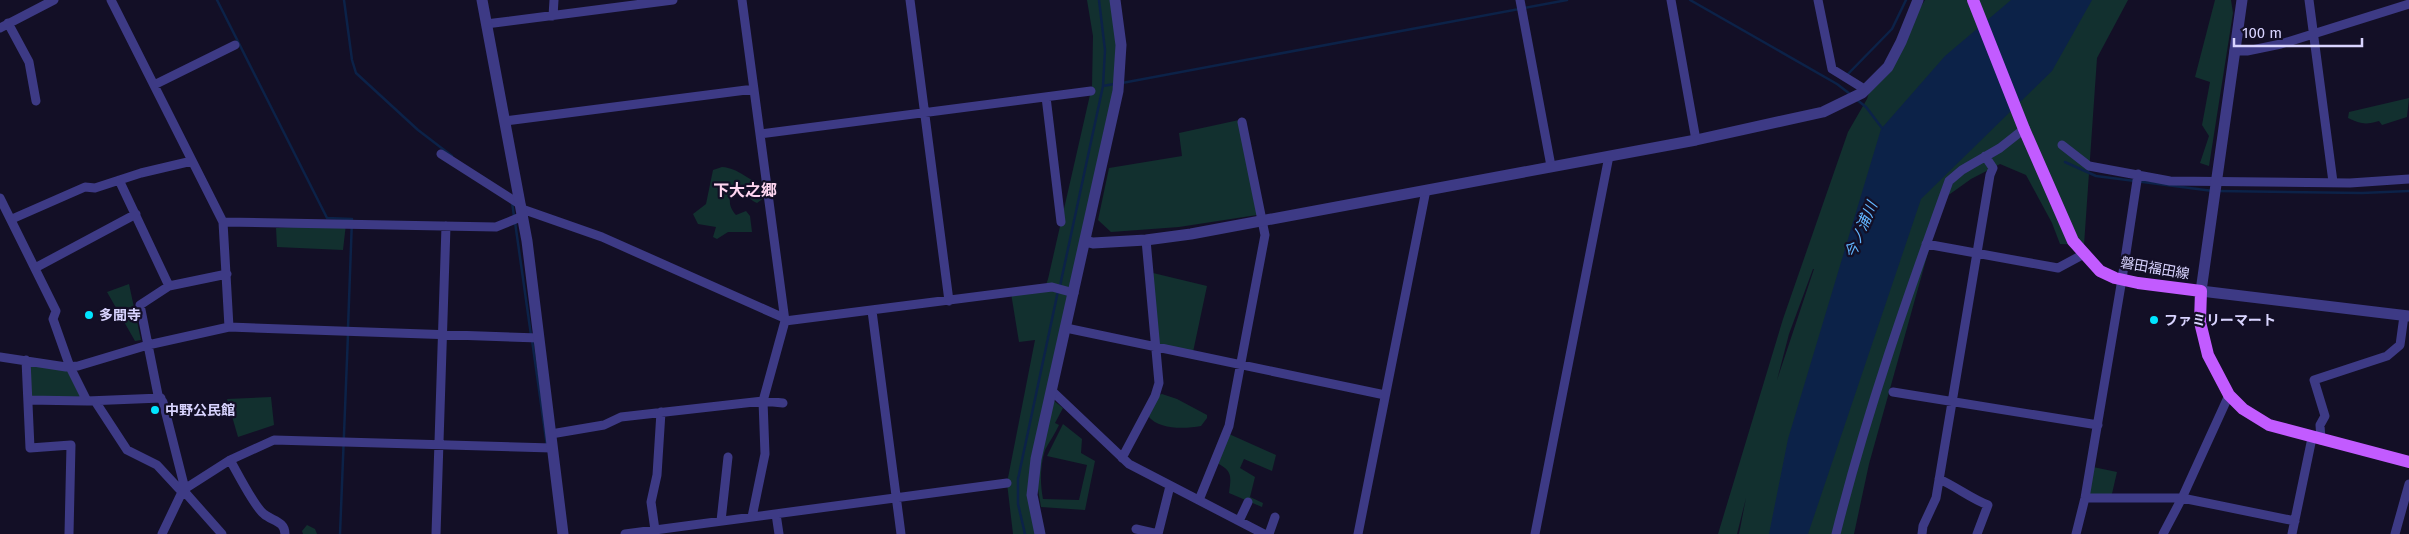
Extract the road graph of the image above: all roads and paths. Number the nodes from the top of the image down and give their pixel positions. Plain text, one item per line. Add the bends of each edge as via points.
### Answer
1 (54, 0) edge
2 (111, 0) edge
3 (482, 0) edge
4 (554, 0) edge
5 (673, 0) edge
6 (742, 0) edge
7 (910, 0) edge
8 (1115, 0) edge
9 (1520, 0) edge
10 (1671, 0) edge
11 (1818, 0) edge
12 (1918, 0) edge
13 (1973, 0) edge
14 (2242, 0) edge
15 (2308, 0) edge
16 (2409, 4) edge
17 (554, 16) junction
18 (486, 24) junction
19 (4, 25) edge
20 (2313, 34) junction
21 (235, 45) dead end
22 (2234, 51) junction
23 (154, 85) junction
24 (754, 90) junction
25 (1866, 90) junction
26 (1091, 91) dead end
27 (1046, 97) junction
28 (36, 101) dead end
29 (925, 114) junction
30 (505, 121) junction
31 (1242, 122) dead end
32 (2024, 129) junction
33 (760, 134) junction
34 (1696, 140) junction
35 (2062, 145) dead end
36 (441, 154) dead end
37 (1609, 156) junction
38 (1985, 156) junction
39 (192, 161) junction
40 (1551, 166) junction
41 (2138, 174) junction
42 (2409, 179) edge
43 (120, 180) junction
44 (2215, 181) junction
45 (2333, 182) junction
46 (1426, 190) junction
47 (0, 198) edge
48 (522, 210) junction
49 (136, 214) junction
50 (12, 220) junction
51 (1262, 221) junction
52 (223, 222) junction
53 (1061, 222) dead end
54 (446, 226) junction
55 (1146, 240) junction
56 (1085, 241) junction
57 (1926, 244) junction
58 (1977, 253) junction
59 (2084, 254) junction
60 (35, 268) junction
61 (227, 274) junction
62 (2122, 279) junction
63 (169, 286) junction
64 (2201, 291) junction
65 (1072, 292) junction
66 (949, 301) junction
67 (872, 311) junction
68 (2406, 316) edge
69 (784, 319) junction
70 (229, 327) junction
71 (1066, 328) junction
72 (444, 334) junction
73 (539, 338) junction
74 (148, 345) junction
75 (1155, 347) junction
76 (0, 357) edge
77 (26, 360) junction
78 (1241, 365) junction
79 (70, 367) junction
80 (1052, 391) junction
81 (1893, 392) dead end
82 (1385, 395) junction
83 (2229, 395) junction
84 (161, 398) junction
85 (28, 400) junction
86 (91, 401) junction
87 (763, 401) junction
88 (1952, 401) junction
89 (783, 403) dead end
90 (661, 412) junction
91 (2098, 425) junction
92 (551, 434) junction
93 (2317, 439) junction
94 (439, 446) junction
95 (552, 448) junction
96 (728, 456) dead end
97 (1122, 458) junction
98 (230, 460) junction
99 (2409, 462) edge
100 (1940, 479) junction
101 (1008, 483) dead end
102 (2409, 484) edge
103 (1170, 486) junction
104 (184, 490) junction
105 (896, 498) junction
106 (2085, 498) junction
107 (2182, 498) junction
108 (1199, 500) junction
109 (1248, 502) dead end
110 (776, 514) junction
111 (752, 517) junction
112 (1276, 517) dead end
113 (2295, 520) junction
114 (721, 521) junction
115 (1239, 521) junction
116 (1136, 529) dead end
117 (655, 530) junction
118 (69, 534) edge
119 (162, 534) edge
120 (222, 534) edge
121 (285, 534) edge
122 (436, 534) edge
123 (563, 534) edge
124 (625, 534) edge
125 (779, 534) edge
126 (901, 534) edge
127 (1040, 534) edge
128 (1264, 534) edge
129 (1269, 534) edge
130 (1358, 534) edge
131 (1535, 534) edge
132 (1836, 534) edge
133 (1922, 534) edge
134 (1977, 534) edge
135 (2076, 534) edge
136 (2163, 534) edge
137 (2292, 534) edge
138 (2396, 534) edge

1 - 19 street
2 - 23 street
3 - 18 street
4 - 17 street
5 - 17 street
6 - 24 street
7 - 29 street
8 - 56 street via 1121,45 1118,91
9 - 40 street
10 - 34 street
11 - 25 street via 1832,68
12 - 25 street via 1888,67
13 - 32 main road, 磐田福田線
14 - 22 street
15 - 20 street
16 - 20 street
17 - 18 street
18 - 30 street
19 - 28 street via 29,62
20 - 22 street via 2281,44
20 - 45 street
21 - 23 street
22 - 44 street
23 - 39 street
24 - 30 street
24 - 33 street
25 - 34 street via 1823,112
26 - 27 street
27 - 29 street
27 - 53 street
29 - 33 street
29 - 66 street
30 - 48 street
31 - 51 street
32 - 38 street
32 - 59 main road, 磐田福田線 via 2073,240
33 - 69 street
34 - 37 street
35 - 41 street via 2088,166
36 - 48 street
37 - 40 street
37 - 131 street
38 - 57 street via 1949,181
38 - 58 street via 1993,168
39 - 43 street
39 - 52 street
40 - 46 street
41 - 44 street via 2170,182
41 - 62 street
42 - 45 street
43 - 49 street
43 - 50 street via 95,188 85,186
44 - 45 street
44 - 64 street
46 - 51 street
46 - 82 street
47 - 50 street
48 - 54 street via 496,227
48 - 69 street via 602,237
48 - 73 street
49 - 60 street
49 - 63 street
50 - 60 street
51 - 55 street
51 - 78 street via 1265,235
52 - 54 street
52 - 61 street
54 - 72 street
55 - 56 street
55 - 75 street
56 - 65 street
57 - 58 street
57 - 132 street via 1877,392
58 - 59 street via 2058,268
58 - 88 street
59 - 62 main road, 磐田福田線 via 2100,271
60 - 79 street via 56,311 53,319
61 - 63 street
61 - 70 street
62 - 64 main road, 磐田福田線
62 - 91 street
63 - 74 street via 140,305
64 - 68 street
64 - 83 main road, 磐田福田線 via 2202,337
65 - 66 street via 1052,287
65 - 71 street
66 - 67 street
67 - 69 street
67 - 105 street
68 - 93 street via 2400,344 2387,356 2314,380 2325,416
69 - 87 street
70 - 72 street
70 - 74 street
71 - 75 street
71 - 80 street
72 - 73 street
72 - 94 street
73 - 92 street
74 - 79 street
74 - 84 street
75 - 78 street
75 - 97 street via 1159,371 1155,396
76 - 77 street
77 - 79 street
77 - 85 street
78 - 82 street
78 - 108 street via 1229,426
79 - 86 street
80 - 97 street
80 - 127 street via 1033,480 1032,495
81 - 88 street
82 - 130 street
83 - 93 main road, 磐田福田線 via 2262,421
83 - 107 street
84 - 86 street
84 - 104 street
85 - 86 street
85 - 118 street via 30,448 71,445
86 - 104 street via 127,450 157,465
87 - 89 street
87 - 90 street
87 - 111 street via 765,454
88 - 91 street
88 - 100 street
90 - 92 street via 621,417 604,425
90 - 117 street via 657,475 651,502
91 - 106 street
92 - 95 street
93 - 99 main road, 磐田福田線
93 - 113 street
94 - 95 street
94 - 98 street via 274,440
94 - 122 street
95 - 123 street
96 - 114 street
97 - 103 street
98 - 104 street
98 - 121 street via 262,514 281,523
100 - 133 street
100 - 134 street via 1961,488 1971,499 1988,505
101 - 105 street
102 - 138 street
103 - 108 street
103 - 116 street via 1158,534
104 - 119 street
104 - 120 street
105 - 110 street
105 - 126 street
106 - 107 street
106 - 135 street
107 - 113 street
107 - 136 street
108 - 115 street
109 - 115 street
110 - 111 street
110 - 125 street
111 - 114 street
112 - 129 street
113 - 137 street
114 - 117 street
115 - 128 street
117 - 124 street

